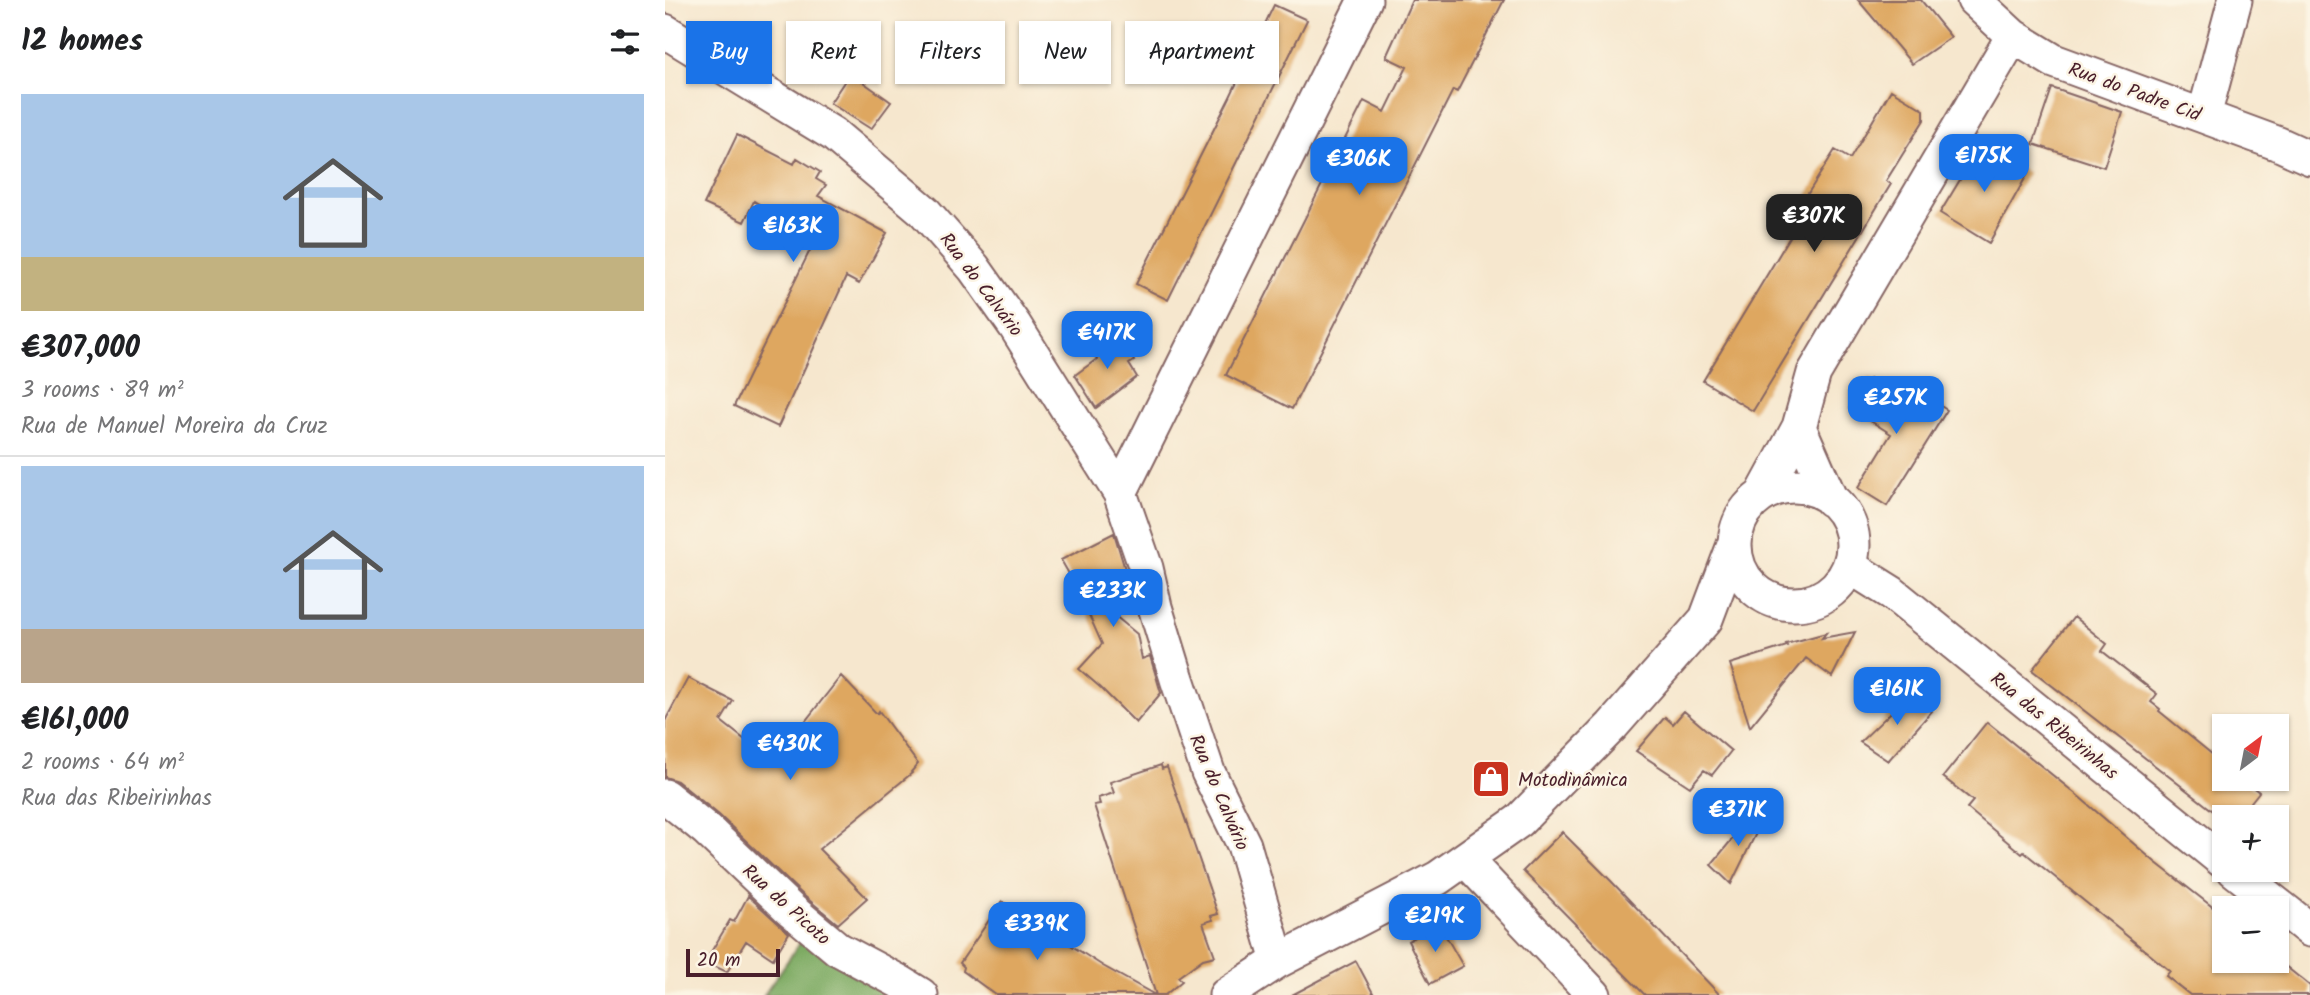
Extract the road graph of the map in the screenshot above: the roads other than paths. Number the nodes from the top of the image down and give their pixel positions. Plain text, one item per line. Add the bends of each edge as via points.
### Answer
1 (1365, 0) edge
2 (1974, 0) edge
3 (2235, 0) edge
4 (665, 31) edge
5 (2013, 36) junction
6 (2204, 116) junction
7 (2310, 158) edge
8 (1799, 427) junction
9 (1121, 493) junction
10 (1762, 495) junction
11 (1831, 500) junction
12 (1735, 542) junction
13 (1849, 566) junction
14 (1773, 600) junction
15 (1706, 619) junction
16 (665, 796) edge
17 (2212, 852) edge
18 (1466, 860) junction
19 (2249, 882) edge
20 (2310, 929) edge
21 (1278, 961) junction
22 (921, 995) edge
23 (1226, 995) edge
24 (1594, 995) edge

1 - 9 street
2 - 5 street, Rua do Padre Cid
3 - 6 street
4 - 9 street, Rua do Calvário via 833,134 924,211 974,268 1015,326
5 - 6 street, Rua do Padre Cid via 2054,61
5 - 8 street via 1814,373
6 - 7 street, Rua do Padre Cid
8 - 10 street
8 - 11 street
9 - 21 street, Rua do Calvário via 1208,772 1244,845
10 - 11 street via 1797,486
10 - 12 street via 1748,508
11 - 13 street via 1844,513 1851,530
12 - 14 street via 1744,577
12 - 15 street
13 - 14 street via 1826,595 1791,604
13 - 17 street, Rua das Ribeirinhas via 1892,593
14 - 15 street
15 - 18 street via 1612,726 1519,821
16 - 22 street, Rua do Picoto via 838,949
18 - 21 street
18 - 24 street
19 - 20 street
21 - 23 street

